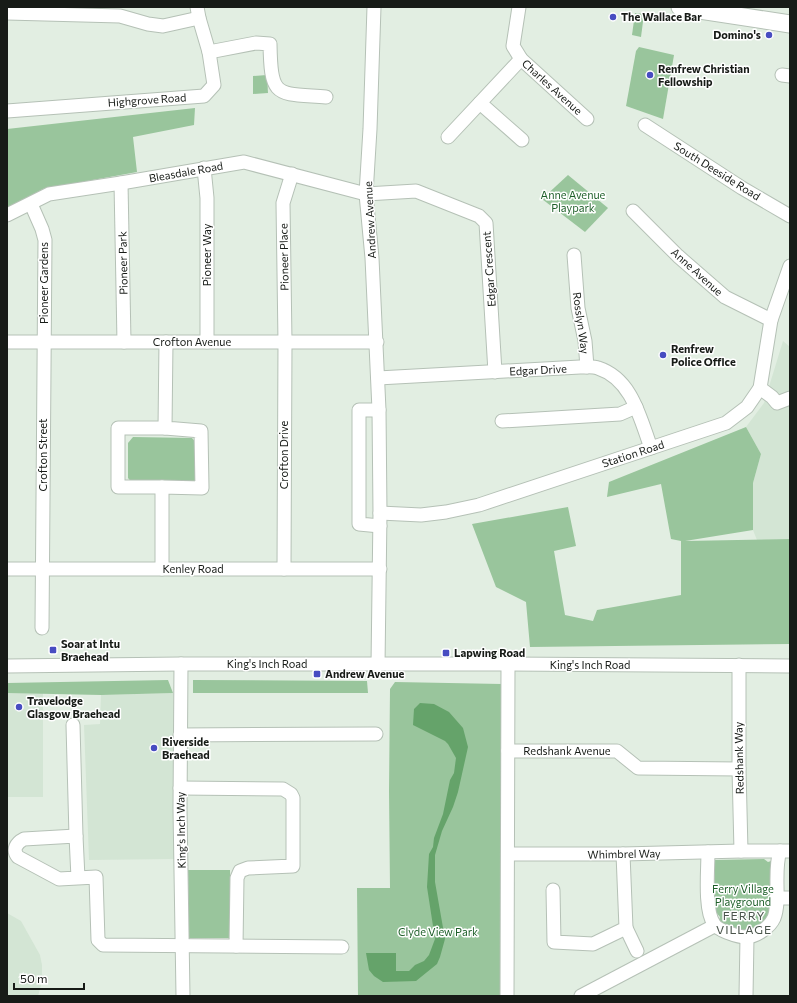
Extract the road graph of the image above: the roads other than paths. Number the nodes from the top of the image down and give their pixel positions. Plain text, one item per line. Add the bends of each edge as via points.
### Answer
1 (374, 7) edge
2 (519, 7) edge
3 (680, 7) edge
4 (198, 12) edge
5 (7, 13) edge
6 (790, 24) edge
7 (209, 52) junction
8 (520, 59) junction
9 (326, 97) dead end
10 (480, 103) junction
11 (7, 111) edge
12 (587, 119) dead end
13 (645, 125) dead end
14 (448, 137) dead end
15 (522, 140) dead end
16 (204, 168) junction
17 (292, 174) junction
18 (122, 183) junction
19 (366, 194) junction
20 (31, 204) junction
21 (633, 211) dead end
22 (7, 215) edge
23 (790, 216) edge
24 (574, 255) dead end
25 (789, 273) edge
26 (771, 320) junction
27 (7, 342) edge
28 (44, 342) junction
29 (124, 342) junction
30 (166, 342) junction
31 (206, 342) junction
32 (285, 342) junction
33 (377, 342) junction
34 (587, 367) junction
35 (495, 372) junction
36 (378, 378) junction
37 (760, 388) junction
38 (790, 398) edge
39 (636, 407) junction
40 (379, 410) junction
41 (502, 421) dead end
42 (165, 428) junction
43 (650, 448) junction
44 (162, 487) junction
45 (380, 519) junction
46 (7, 569) edge
47 (43, 569) junction
48 (162, 569) junction
49 (284, 569) junction
50 (380, 569) junction
51 (42, 628) dead end
52 (182, 664) junction
53 (508, 664) junction
54 (378, 665) junction
55 (739, 665) junction
56 (7, 666) edge
57 (790, 666) edge
58 (73, 726) dead end
59 (376, 734) dead end
60 (180, 736) junction
61 (508, 751) junction
62 (739, 770) junction
63 (180, 788) junction
64 (76, 836) junction
65 (741, 851) junction
66 (785, 851) edge
67 (708, 852) junction
68 (508, 854) junction
69 (623, 854) junction
70 (78, 878) junction
71 (553, 890) dead end
72 (776, 898) junction
73 (790, 898) edge
74 (714, 926) junction
75 (626, 928) junction
76 (747, 937) junction
77 (183, 946) junction
78 (236, 946) junction
79 (342, 946) dead end
80 (637, 951) dead end
81 (183, 996) edge
82 (507, 996) edge
83 (581, 996) edge
84 (746, 996) edge

1 - 19 street, Andrew Avenue
2 - 8 street, Charles Avenue via 513,46
3 - 6 main road
4 - 5 street, Highgrove Road via 163,26 120,16
4 - 7 street, Highgrove Road
7 - 9 street via 256,43 270,44 271,68 274,83 279,90 287,94
7 - 11 street, Highgrove Road via 214,85 204,96
8 - 10 street
8 - 12 street, Charles Avenue
10 - 14 street
10 - 15 street
13 - 23 street, South Deeside Road
16 - 17 street, Bleasdale Road via 244,162
16 - 18 street, Bleasdale Road
16 - 31 street, Pioneer Way via 207,198
17 - 19 street, Bleasdale Road
17 - 32 street, Pioneer Place via 284,203
18 - 20 street, Bleasdale Road via 48,194
18 - 29 street, Pioneer Park
19 - 33 street, Andrew Avenue
19 - 35 street, Edgar Crescent via 416,191 479,216 486,223
20 - 22 street, Bleasdale Road
20 - 28 street, Pioneer Gardens via 45,240
21 - 26 street, Anne Avenue via 678,256 725,297
24 - 34 street, Rosslyn Way via 578,308
25 - 26 street, Station Road
26 - 37 street, Station Road
27 - 28 street, Crofton Avenue
28 - 29 street, Crofton Avenue
28 - 47 street, Crofton Street
29 - 30 street, Crofton Avenue
30 - 31 street, Crofton Avenue
30 - 42 street
31 - 32 street, Crofton Avenue
32 - 33 street, Crofton Avenue
32 - 49 street, Crofton Drive
33 - 36 street, Andrew Avenue
34 - 35 street, Edgar Drive
34 - 39 street, Edgar Drive via 598,368 617,379 632,397
35 - 36 street, Edgar Drive
36 - 40 street, Andrew Avenue
37 - 38 street via 777,403
37 - 43 street, Station Road via 747,407 726,423
39 - 41 street via 620,414
39 - 43 street, Edgar Drive
40 - 45 street, Andrew Avenue
40 - 45 street via 359,410 359,524
42 - 44 street via 201,431 202,488
42 - 44 street via 118,428 118,487
43 - 45 street, Station Road via 479,505 446,512
44 - 48 street
45 - 50 street, Andrew Avenue
46 - 47 street, Kenley Road
47 - 48 street, Kenley Road
47 - 51 street, Crofton Street
48 - 49 street, Kenley Road
49 - 50 street, Kenley Road
50 - 54 street, Andrew Avenue
52 - 54 street, King's Inch Road
52 - 56 street, King's Inch Road
52 - 60 street, King's Inch Way
53 - 54 street, King's Inch Road
53 - 55 street, King's Inch Road
53 - 61 street
55 - 57 street, King's Inch Road
55 - 62 street, Redshank Way
58 - 64 street
59 - 60 street
60 - 63 street, King's Inch Way
61 - 62 street, Redshank Avenue via 617,751 638,768
61 - 68 street
62 - 65 street, Redshank Way
63 - 77 street, King's Inch Way
63 - 78 street via 283,789 287,790 292,798 293,866 248,868 240,871 237,878
64 - 70 street
64 - 70 street via 24,839 19,841 15,854 60,879
65 - 66 street, Whimbrel Way
65 - 67 street, Whimbrel Way
66 - 72 street via 777,861
67 - 69 street, Whimbrel Way
67 - 74 street via 708,908
68 - 69 street, Whimbrel Way
68 - 82 street
69 - 75 street
70 - 77 street via 96,877 98,940 102,945
71 - 75 street via 554,942 593,944
72 - 73 street
72 - 76 street via 774,918 770,924
74 - 76 street via 734,935
74 - 83 street
75 - 80 street
76 - 84 street
77 - 78 street
77 - 81 street, King's Inch Way
78 - 79 street

